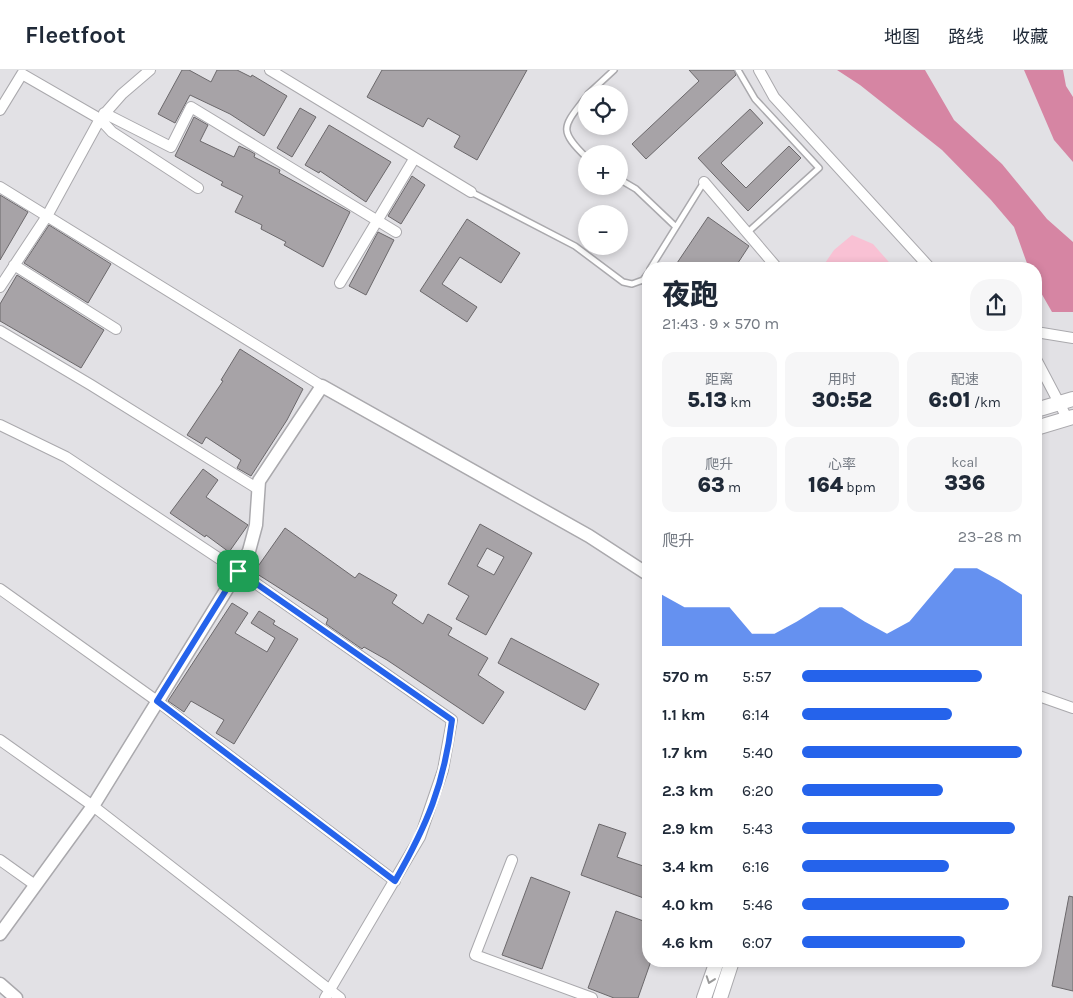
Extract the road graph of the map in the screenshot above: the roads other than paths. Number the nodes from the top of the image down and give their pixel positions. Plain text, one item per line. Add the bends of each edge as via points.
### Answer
1 (150, 70) edge
2 (270, 70) edge
3 (614, 70) edge
4 (738, 70) edge
5 (759, 70) edge
6 (598, 85) edge
7 (578, 107) edge
8 (0, 110) edge
9 (102, 116) junction
10 (578, 149) edge
11 (414, 159) junction
12 (704, 182) joint
13 (628, 184) edge
14 (0, 187) edge
15 (198, 188) dead end
16 (471, 192) joint
17 (48, 216) junction
18 (376, 220) junction
19 (676, 227) junction
20 (396, 232) dead end
21 (748, 232) junction
22 (655, 262) edge
23 (772, 262) edge
24 (925, 262) edge
25 (14, 265) junction
26 (642, 280) edge
27 (340, 283) dead end
28 (0, 287) edge
29 (116, 329) dead end
30 (0, 331) edge
31 (1042, 333) edge
32 (1073, 338) edge
33 (1042, 367) edge
34 (322, 386) junction
35 (1066, 401) edge
36 (1042, 408) edge
37 (1070, 417) edge
38 (0, 425) edge
39 (1042, 426) edge
40 (258, 489) junction
41 (642, 570) edge
42 (238, 571) junction
43 (0, 589) edge
44 (1042, 697) edge
45 (157, 701) junction
46 (1073, 708) edge
47 (0, 740) edge
48 (93, 806) junction
49 (0, 860) edge
50 (512, 860) dead end
51 (395, 881) junction
52 (35, 885) junction
53 (0, 934) edge
54 (714, 967) edge
55 (730, 967) edge
56 (0, 984) edge
57 (328, 994) edge
58 (16, 998) edge
59 (340, 998) edge
60 (592, 998) edge
61 (704, 998) edge
62 (720, 998) edge

1 - 9 street
2 - 11 street
3 - 6 lane
4 - 21 lane via 755,99 819,168
5 - 24 street via 774,97
7 - 10 lane via 568,120 566,130 569,140
8 - 9 street via 22,74
9 - 15 street via 112,132
9 - 17 street
9 - 18 street via 171,148 191,107
11 - 16 street
11 - 18 street
12 - 19 lane
12 - 21 street
13 - 19 lane
14 - 17 street
16 - 26 lane via 575,246 623,282 632,284
17 - 25 street
17 - 34 street
18 - 20 street
18 - 27 street
19 - 22 lane
21 - 23 street
25 - 28 street
25 - 29 street
30 - 40 street
31 - 32 street
33 - 35 street
34 - 40 street via 259,481
34 - 41 street via 589,536
35 - 36 main road
35 - 37 street
37 - 39 main road
38 - 42 street via 66,457
40 - 42 street via 256,525 249,551
42 - 45 street
42 - 51 street via 452,720 443,770 429,815
43 - 45 street
44 - 46 street
45 - 48 street
45 - 51 street
47 - 48 street
48 - 52 street
48 - 57 street
49 - 52 street
50 - 60 street via 476,955
51 - 57 street
52 - 53 street
54 -> 61 main road
55 - 62 main road
56 - 58 street
57 - 59 street

